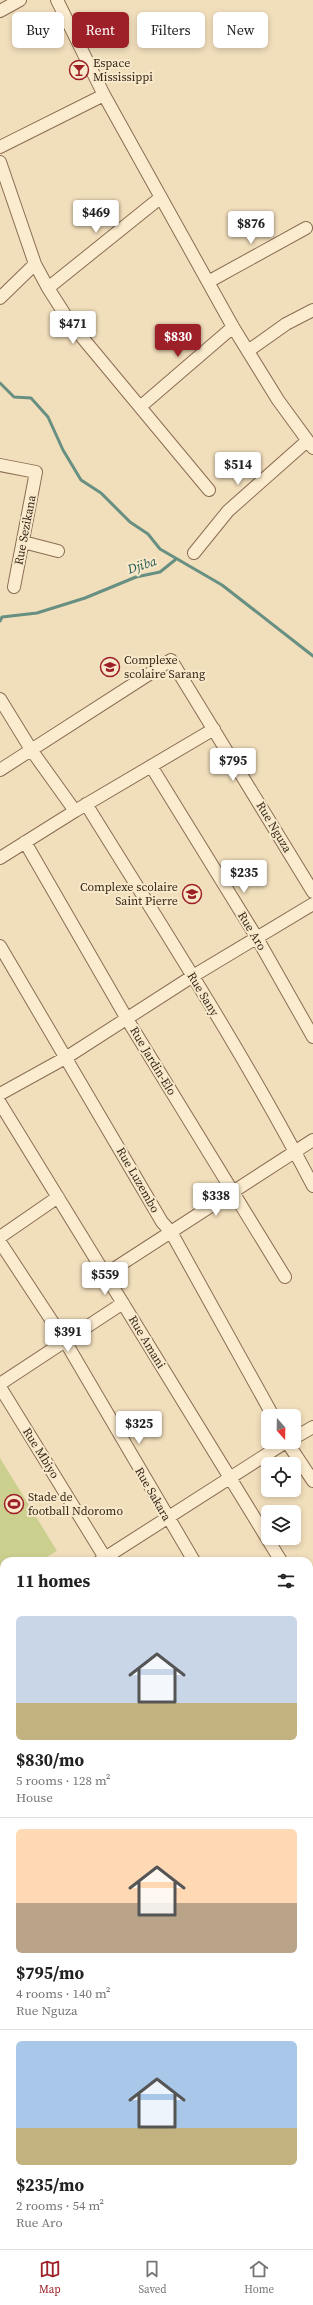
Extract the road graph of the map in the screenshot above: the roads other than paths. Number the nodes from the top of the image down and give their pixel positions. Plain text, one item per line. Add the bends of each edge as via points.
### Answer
1 (20, 0) edge
2 (58, 0) edge
3 (0, 11) edge
4 (104, 95) junction
5 (0, 147) edge
6 (0, 162) edge
7 (160, 198) junction
8 (306, 228) dead end
9 (35, 264) junction
10 (208, 282) junction
11 (48, 288) junction
12 (0, 298) edge
13 (313, 310) edge
14 (232, 327) junction
15 (248, 351) junction
16 (140, 407) junction
17 (310, 445) edge
18 (0, 465) edge
19 (209, 490) dead end
20 (23, 542) junction
21 (58, 551) dead end
22 (194, 553) dead end
23 (14, 588) dead end
24 (0, 699) edge
25 (214, 729) junction
26 (32, 751) junction
27 (151, 766) junction
28 (0, 770) edge
29 (86, 804) junction
30 (75, 811) junction
31 (25, 842) junction
32 (0, 858) edge
33 (313, 892) edge
34 (313, 904) edge
35 (257, 938) junction
36 (0, 946) edge
37 (193, 976) junction
38 (127, 1019) junction
39 (313, 1037) edge
40 (67, 1057) junction
41 (0, 1094) edge
42 (0, 1103) edge
43 (313, 1140) edge
44 (295, 1152) junction
45 (313, 1186) edge
46 (233, 1192) junction
47 (58, 1197) junction
48 (172, 1232) junction
49 (0, 1237) edge
50 (0, 1242) edge
51 (106, 1274) junction
52 (285, 1277) dead end
53 (123, 1303) junction
54 (65, 1341) junction
55 (0, 1386) edge
56 (269, 1409) edge
57 (313, 1427) edge
58 (301, 1434) edge
59 (275, 1449) edge
60 (292, 1449) edge
61 (229, 1477) junction
62 (313, 1481) edge
63 (166, 1518) junction
64 (102, 1557) edge
65 (108, 1557) edge
66 (191, 1557) edge
67 (279, 1557) edge

1 - 3 street
2 - 4 street
4 - 5 street
4 - 7 street
6 - 9 street
7 - 10 street
7 - 11 street
8 - 10 street
9 - 11 street
9 - 12 street
10 - 14 street
11 - 16 street via 71,324
13 - 15 street via 286,324
14 - 15 street
14 - 16 street
15 - 17 street
16 - 19 street
17 - 22 street via 228,511
18 - 20 street, Rue Sezikana via 36,472
20 - 21 street
20 - 23 street, Rue Sezikana
24 - 26 street
25 - 26 street, Rue Nguza via 171,660
25 - 27 street
25 - 33 street, Rue Nguza
26 - 28 street
26 - 30 street
27 - 29 street
27 - 35 street, Rue Aro
29 - 30 street
29 - 37 street, Rue Sany
30 - 31 street
31 - 32 street
31 - 38 street, Rue Jardin-Elo
34 - 35 street
35 - 37 street
35 - 39 street, Rue Aro
36 - 40 street, Rue Luzembo
37 - 38 street
37 - 44 street, Rue Sany
38 - 40 street
38 - 46 street, Rue Jardin-Elo
40 - 41 street
40 - 48 street, Rue Luzembo via 162,1222
42 - 47 street, Rue Amani
43 - 44 street
44 - 45 street, Rue Sany
44 - 46 street
46 - 48 street
46 - 52 street, Rue Jardin-Elo
47 - 49 street
47 - 51 street, Rue Amani
48 - 51 street
48 - 56 street, Rue Luzembo
50 - 54 street, Rue Sakara
51 - 53 street, Rue Amani
53 - 54 street
53 - 61 street, Rue Amani
54 - 55 street
54 - 63 street, Rue Sakara
55 - 64 street, Rue Mbiyo
57 - 58 street
59 - 61 street
60 - 62 street
61 - 63 street
61 - 67 street, Rue Amani
63 - 65 street
63 - 66 street, Rue Sakara

